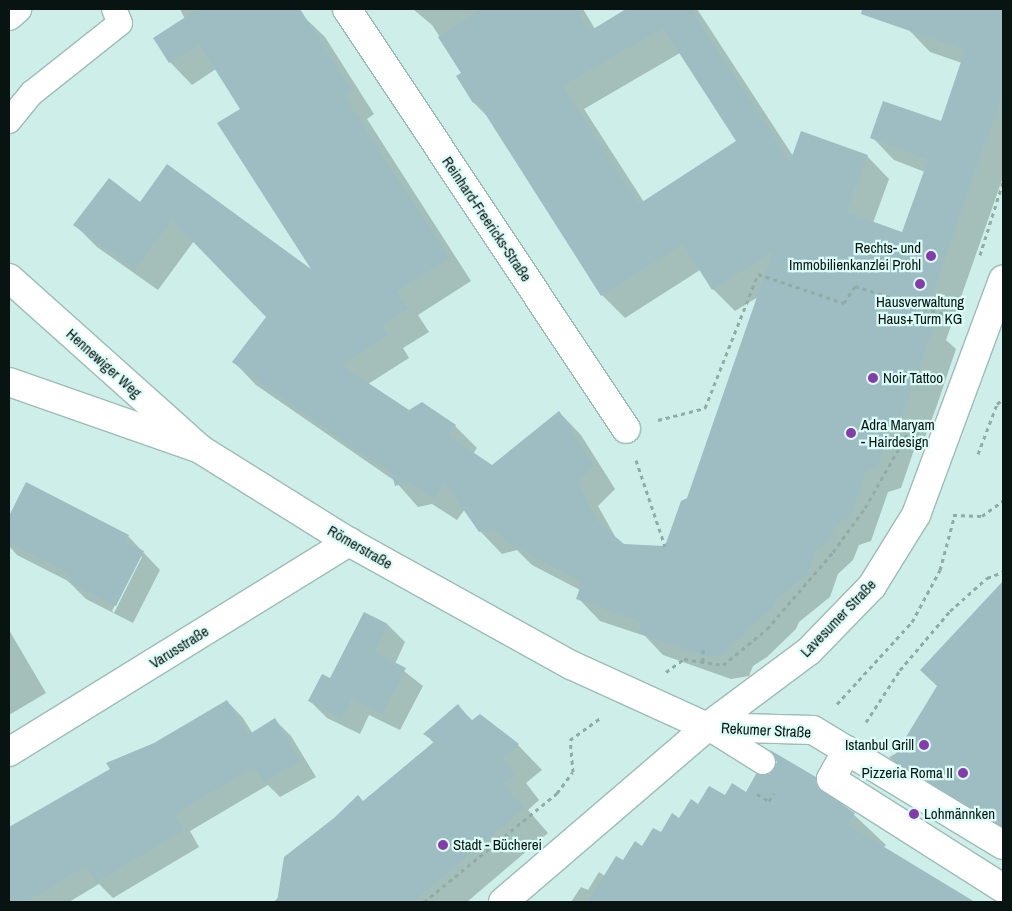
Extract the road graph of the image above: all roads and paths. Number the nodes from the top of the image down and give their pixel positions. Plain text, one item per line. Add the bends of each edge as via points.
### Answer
1 (17, 9) edge
2 (114, 9) edge
3 (347, 9) edge
4 (9, 16) edge
5 (9, 121) edge
6 (1003, 182) edge
7 (977, 264) dead end
8 (9, 278) edge
9 (1003, 280) edge
10 (995, 328) edge
11 (9, 382) edge
12 (911, 426) dead end
13 (626, 429) junction
14 (200, 449) junction
15 (1003, 501) edge
16 (916, 515) junction
17 (349, 542) junction
18 (665, 546) dead end
19 (1003, 572) edge
20 (703, 650) dead end
21 (703, 663) junction
22 (632, 696) junction
23 (707, 727) junction
24 (847, 750) junction
25 (9, 752) edge
26 (763, 762) dead end
27 (1003, 845) edge
28 (1003, 888) edge
29 (424, 902) edge
30 (502, 902) edge

1 - 4 street
2 - 5 lane via 120,23 32,93
3 - 13 street, Reinhard-Freericks-Straße
6 - 7 path
8 - 14 street, Hennewiger Weg
9 - 10 street, Lavesumer Straße
10 - 13 path via 855,286 844,303 758,274 705,408
10 - 16 street, Lavesumer Straße
11 - 14 street, Römerstraße
12 - 21 path via 865,508 833,552 779,615 723,665
13 - 18 path
14 - 17 street, Römerstraße
15 - 16 path via 982,516
16 - 23 street, Lavesumer Straße via 872,586 809,651
17 - 22 street, Römerstraße
17 - 25 street, Varusstraße
19 - 24 path via 987,578 950,612 900,670
20 - 21 path
21 - 22 path via 684,659
22 - 23 street, Römerstraße
22 - 29 path via 570,740 573,772 557,793
23 - 24 street, Rekumer Straße via 813,730
23 - 26 lane
23 - 30 street, Lavesumer Straße
24 - 27 street, Rekumer Straße
24 - 28 street via 831,779

